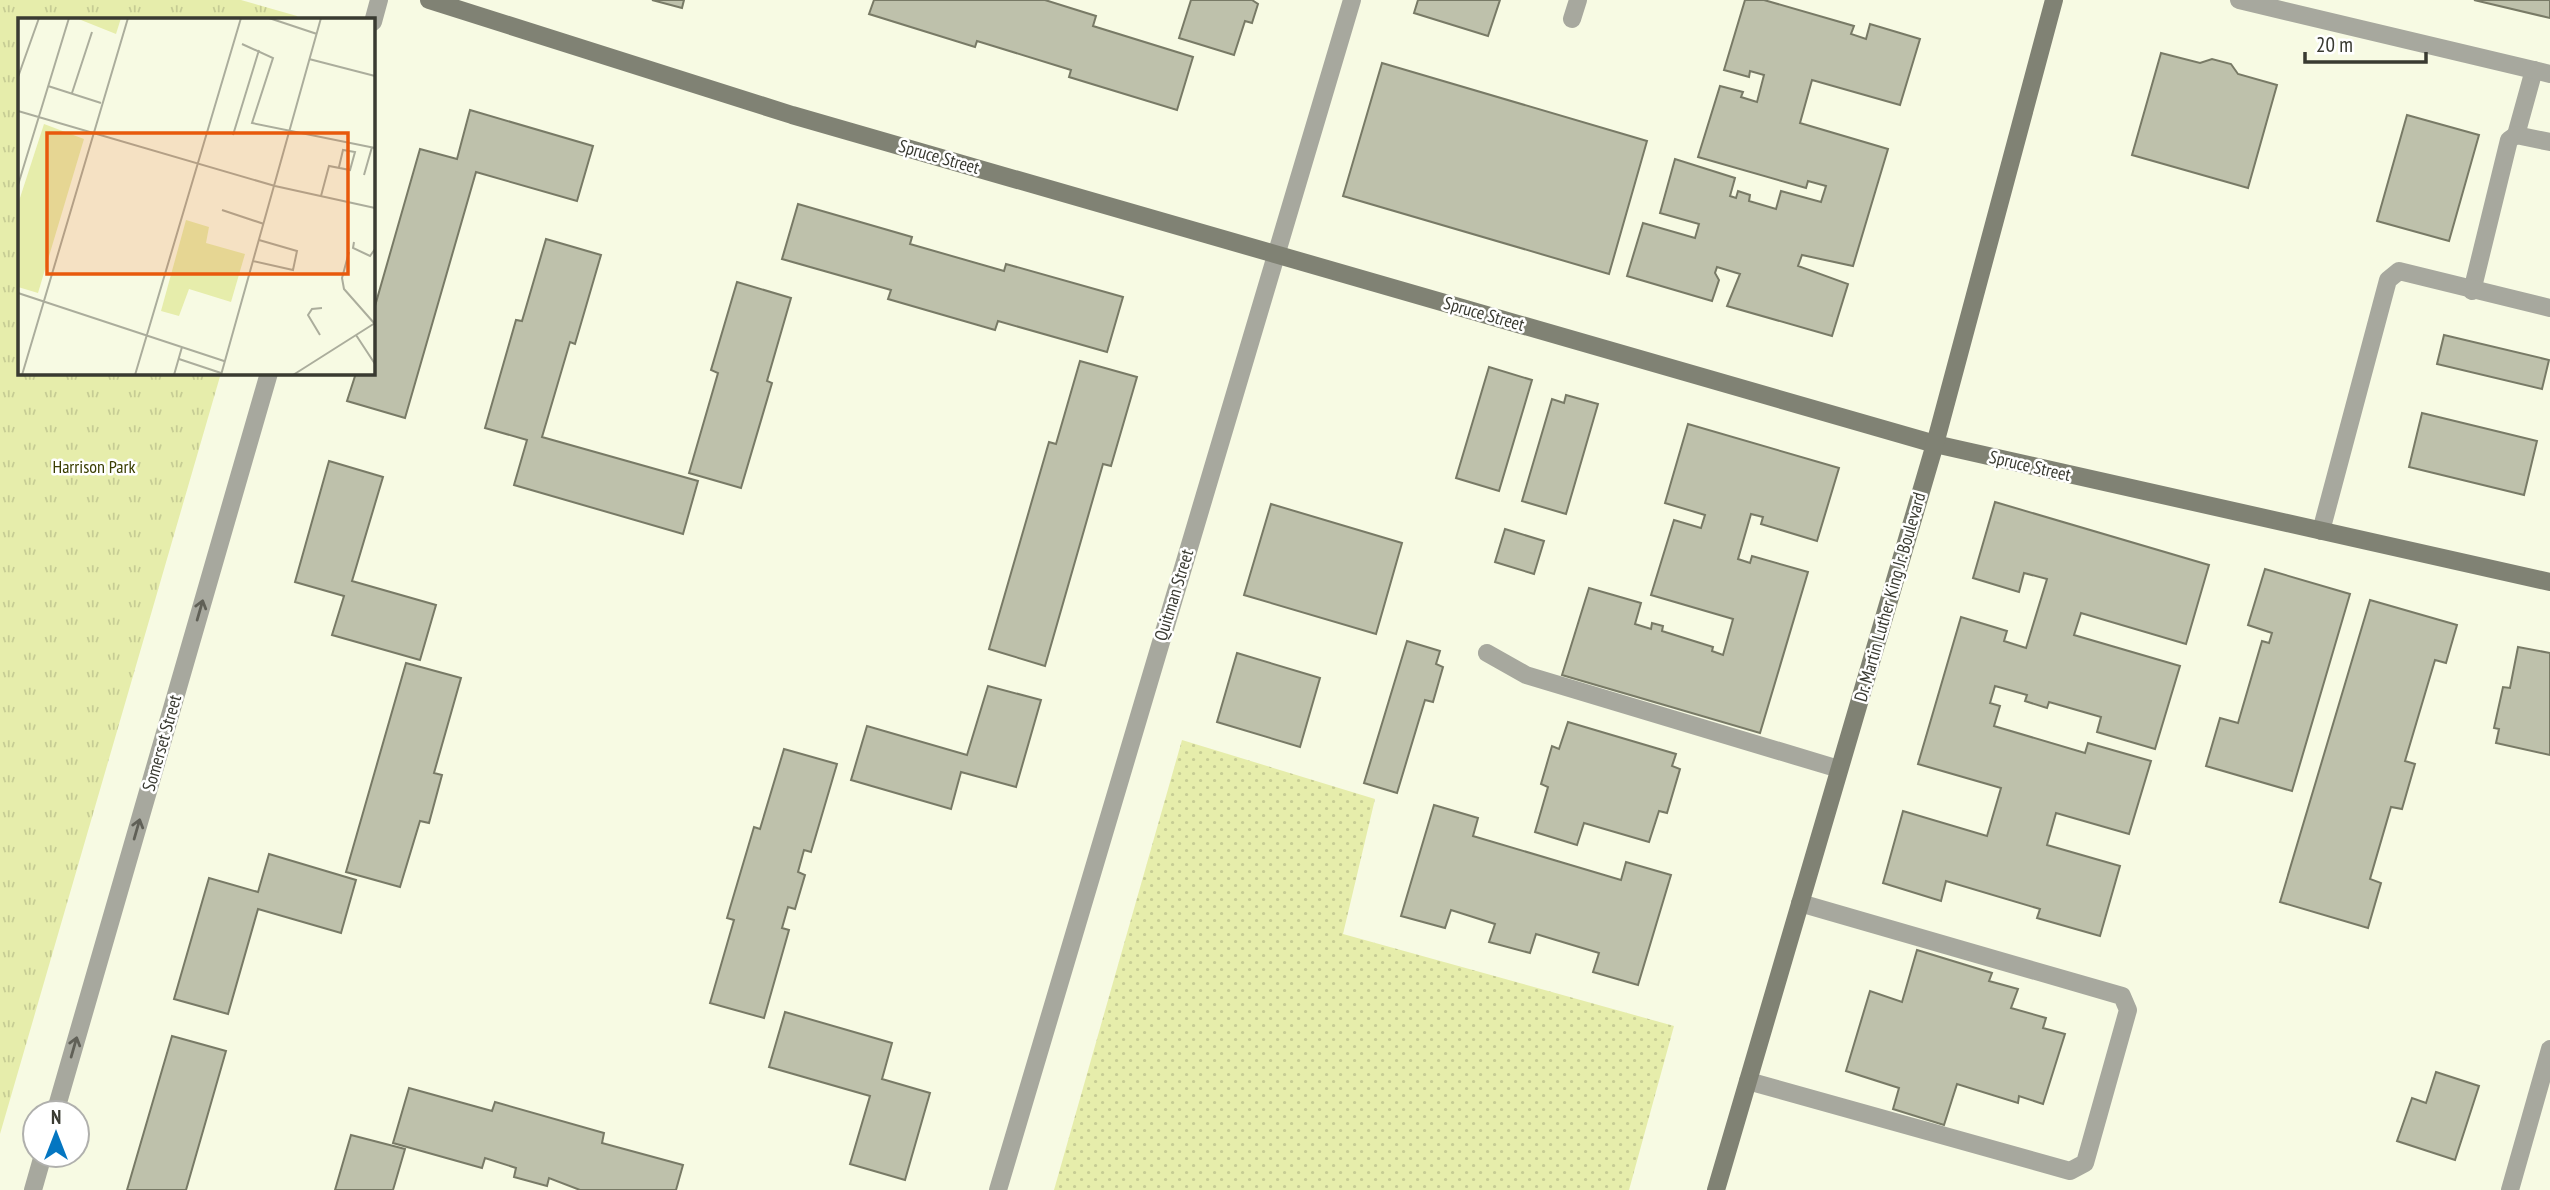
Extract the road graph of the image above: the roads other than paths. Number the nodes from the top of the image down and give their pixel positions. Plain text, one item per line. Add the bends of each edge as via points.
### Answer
1 (379, 0) edge
2 (429, 0) edge
3 (1352, 0) edge
4 (1578, 0) edge
5 (2053, 0) edge
6 (2239, 0) edge
7 (374, 18) edge
8 (1572, 19) dead end
9 (2542, 72) edge
10 (2516, 135) junction
11 (2550, 142) edge
12 (1276, 254) junction
13 (2472, 290) junction
14 (2550, 309) edge
15 (269, 374) edge
16 (1935, 444) junction
17 (2321, 531) junction
18 (2550, 582) edge
19 (1487, 653) dead end
20 (1839, 769) junction
21 (1800, 903) junction
22 (2550, 1049) edge
23 (1748, 1082) junction
24 (59, 1099) edge
25 (39, 1169) edge
26 (33, 1190) edge
27 (998, 1190) edge
28 (1716, 1190) edge
29 (2510, 1190) edge

1 - 7 street
2 - 12 main road, Spruce Street via 792,115
3 - 12 street, Quitman Street
4 - 8 street
5 - 16 main road, Dr. Martin Luther King Jr. Boulevard
6 - 9 street
9 - 10 street
10 - 11 street
10 - 13 street via 2509,140
12 - 16 main road, Spruce Street
12 - 27 street, Quitman Street
13 - 14 street
13 - 17 street via 2399,271 2388,281
24 -> 15 street, Somerset Street
16 - 17 main road, Spruce Street
16 - 20 main road, Dr. Martin Luther King Jr. Boulevard
17 - 18 main road, Spruce Street
19 - 20 street via 1526,675
20 - 21 main road, Dr. Martin Luther King Jr. Boulevard
21 - 23 main road, Dr. Martin Luther King Jr. Boulevard
21 - 23 street via 2122,996 2129,1010 2085,1163 2070,1171
22 - 29 street
23 - 28 main road, Dr. Martin Luther King Jr. Boulevard
25 - 26 street

